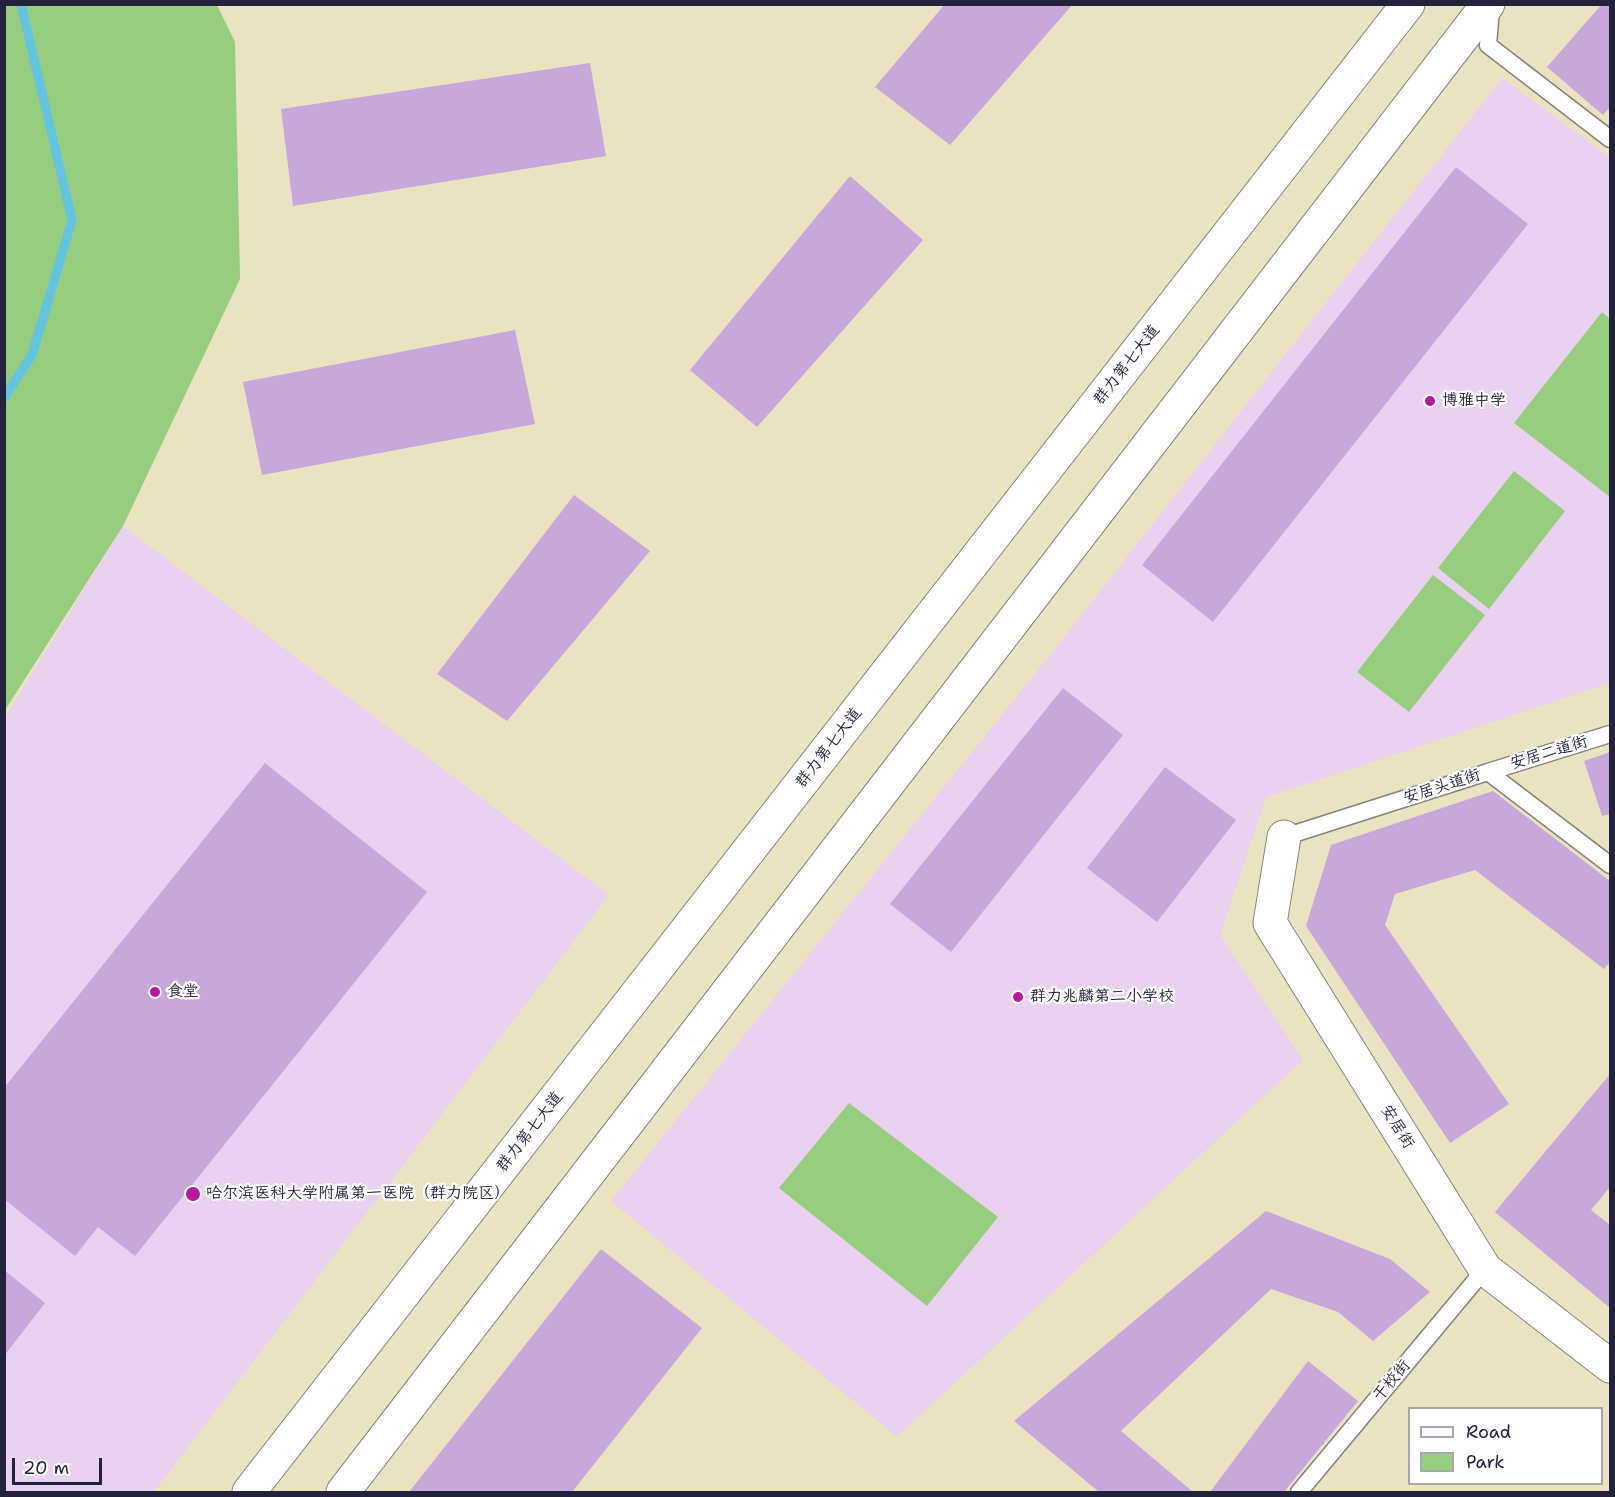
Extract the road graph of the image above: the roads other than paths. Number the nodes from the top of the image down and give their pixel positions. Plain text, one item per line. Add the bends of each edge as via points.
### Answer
1 (1408, 4) edge
2 (1490, 4) edge
3 (1611, 139) edge
4 (1611, 735) edge
5 (1488, 772) junction
6 (1284, 837) joint
7 (1611, 865) edge
8 (1485, 1269) junction
9 (1611, 1366) edge
10 (249, 1492) edge
11 (343, 1492) edge
12 (1299, 1492) edge

1 - 10 main road, 群力第七大道
2 - 3 lane via 1488,45
2 - 11 main road
4 - 5 lane, 安居二道街
5 - 6 lane, 安居头道街
5 - 7 lane, 安居头道街
6 - 8 main road, 安居街 via 1270,922
8 - 9 main road, 安居街
8 - 12 lane, 干校街

